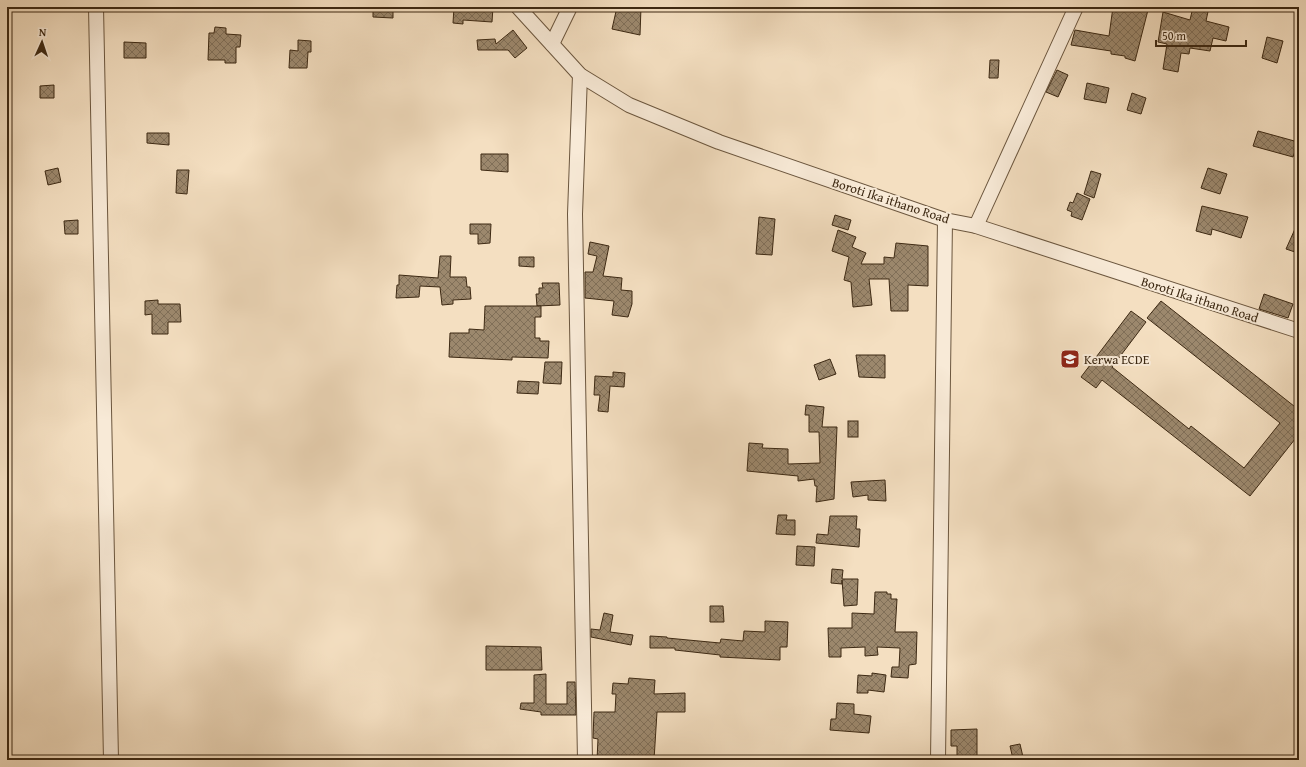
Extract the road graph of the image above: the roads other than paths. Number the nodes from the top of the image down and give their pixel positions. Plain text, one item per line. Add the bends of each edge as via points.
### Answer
1 (96, 7) edge
2 (518, 7) edge
3 (570, 7) edge
4 (1076, 7) edge
5 (552, 44) junction
6 (580, 75) junction
7 (945, 220) junction
8 (976, 226) junction
9 (1299, 332) edge
10 (111, 760) edge
11 (585, 760) edge
12 (938, 760) edge

1 - 10 street
2 - 5 street, Boroti Ika ithano Road
3 - 5 street
4 - 8 street
5 - 6 street, Boroti Ika ithano Road
6 - 7 street, Boroti Ika ithano Road via 628,105 719,142
6 - 11 street via 575,214
7 - 8 street, Boroti Ika ithano Road
7 - 12 street
8 - 9 street, Boroti Ika ithano Road

